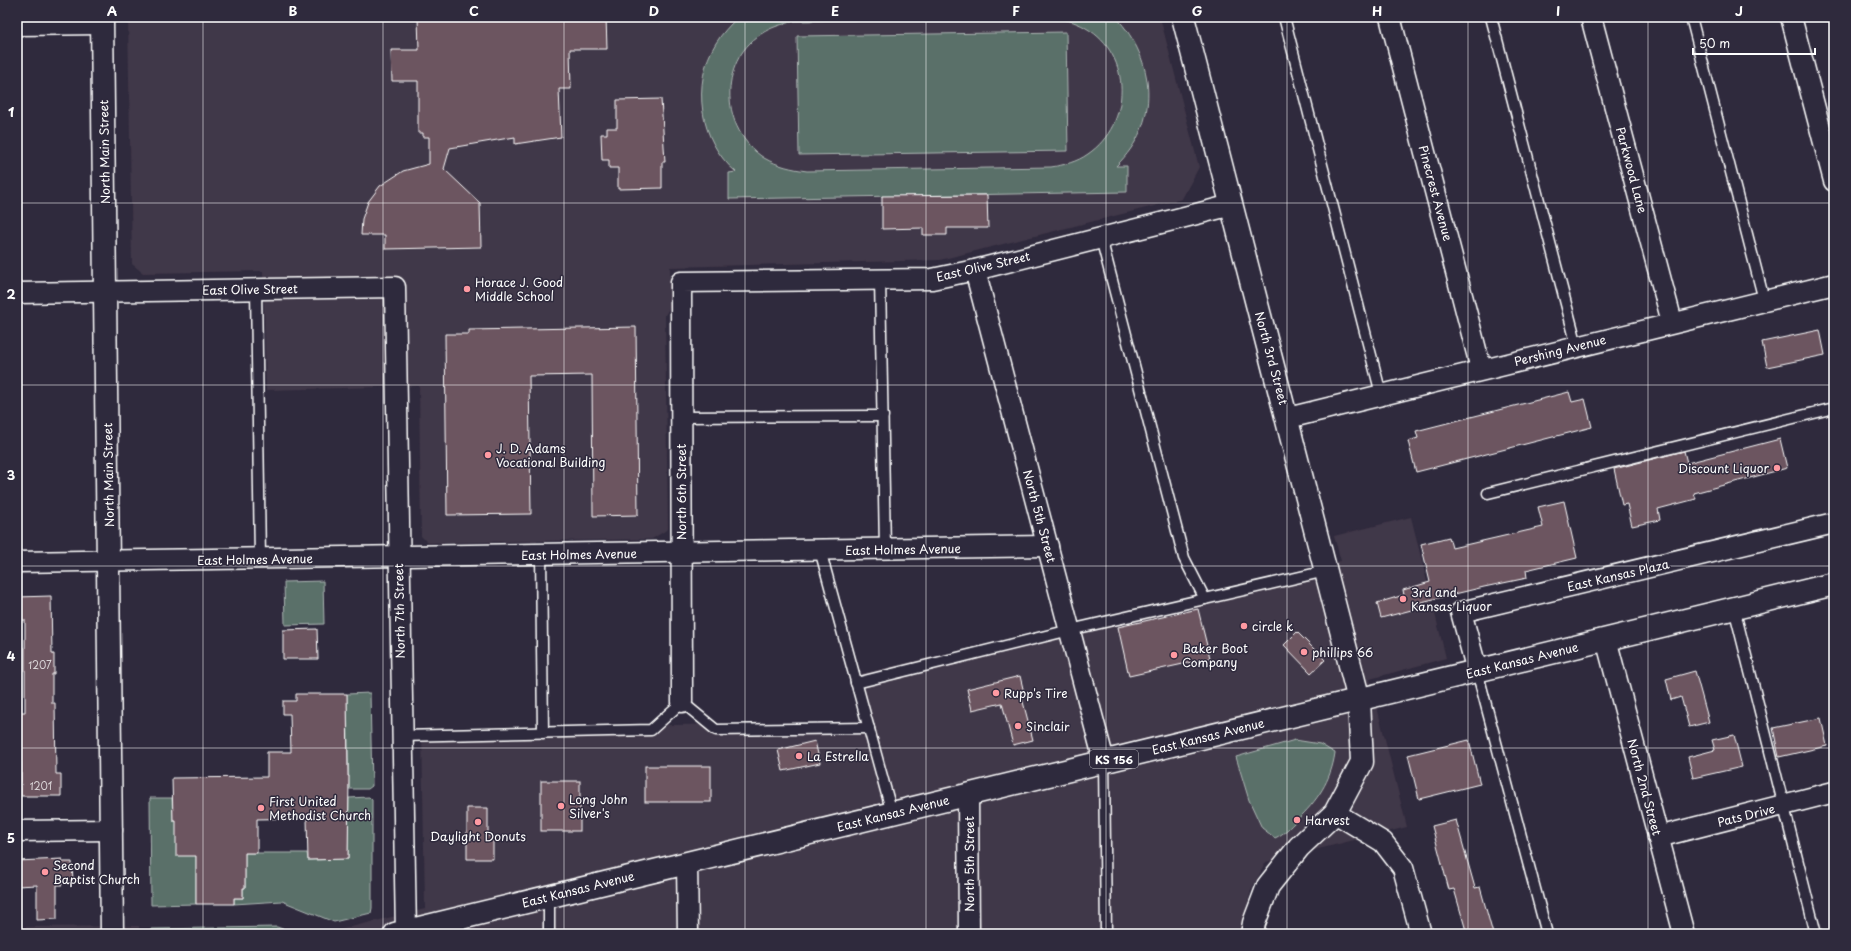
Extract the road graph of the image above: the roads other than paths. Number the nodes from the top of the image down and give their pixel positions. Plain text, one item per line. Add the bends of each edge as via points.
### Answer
1 (1183, 17) edge
2 (1284, 17) edge
3 (1390, 17) edge
4 (1491, 17) edge
5 (1591, 17) edge
6 (1691, 17) edge
7 (1791, 17) edge
8 (102, 20) edge
9 (17, 25) edge
10 (1834, 181) edge
11 (1232, 205) junction
12 (1101, 238) junction
13 (975, 270) junction
14 (880, 279) junction
15 (681, 282) joint
16 (1834, 284) edge
17 (395, 287) joint
18 (256, 289) junction
19 (105, 291) junction
20 (17, 293) edge
21 (1764, 300) junction
22 (1672, 322) junction
23 (1577, 346) junction
24 (1481, 369) junction
25 (1381, 394) junction
26 (1834, 408) edge
27 (883, 416) junction
28 (681, 418) junction
29 (1288, 418) junction
30 (1488, 493) dead end
31 (1834, 523) edge
32 (1048, 546) junction
33 (885, 549) junction
34 (820, 550) junction
35 (681, 552) junction
36 (541, 554) junction
37 (398, 557) junction
38 (260, 558) junction
39 (110, 561) junction
40 (17, 562) edge
41 (1326, 571) junction
42 (1834, 584) edge
43 (1205, 599) junction
44 (1734, 608) junction
45 (1070, 630) junction
46 (1606, 639) junction
47 (1477, 671) junction
48 (856, 683) junction
49 (1359, 700) junction
50 (682, 702) junction
51 (869, 728) junction
52 (543, 733) junction
53 (402, 736) junction
54 (1104, 761) junction
55 (1834, 792) edge
56 (968, 794) junction
57 (1782, 805) junction
58 (892, 813) junction
59 (1335, 813) junction
60 (112, 830) junction
61 (17, 831) edge
62 (1658, 837) junction
63 (687, 863) junction
64 (549, 896) junction
65 (402, 933) edge
66 (112, 934) edge
67 (549, 934) edge
68 (688, 934) edge
69 (969, 934) edge
70 (1106, 934) edge
71 (1252, 934) edge
72 (1421, 934) edge
73 (1547, 934) edge
74 (1684, 934) edge
75 (1816, 934) edge

1 - 11 main road, North 3rd Street
2 - 25 lane
3 - 24 street, Pinecrest Avenue
4 - 23 lane
5 - 22 street, Parkwood Lane
6 - 21 lane
7 - 10 street
8 - 9 street
8 - 19 main road, North Main Street
11 - 12 street, East Olive Street
11 - 29 main road, North 3rd Street
12 - 13 street, East Olive Street
12 - 43 lane via 1184,558
13 - 14 street, East Olive Street via 932,279
13 - 32 street, North 5th Street
14 - 15 street, East Olive Street
14 - 27 lane
15 - 28 street, North 6th Street
16 - 21 street, Pershing Avenue
17 - 18 street, East Olive Street
17 - 37 street, North 7th Street
18 - 19 street, East Olive Street
18 - 38 lane
19 - 20 street, East Olive Street
19 - 39 main road, North Main Street
21 - 22 street, Pershing Avenue
22 - 23 street, Pershing Avenue
23 - 24 street, Pershing Avenue
24 - 25 street, Pershing Avenue
25 - 29 street, Pershing Avenue
26 - 30 lane
27 - 28 lane
27 - 33 lane
28 - 35 street, North 6th Street
29 - 41 main road, North 3rd Street
31 - 47 street, East Kansas Plaza via 1461,612
32 - 33 street, East Holmes Avenue
32 - 45 street, North 5th Street
33 - 34 street, East Holmes Avenue
34 - 35 street, East Holmes Avenue
34 - 48 lane
35 - 36 street, East Holmes Avenue
35 - 50 street, North 6th Street
36 - 37 street, East Holmes Avenue
36 - 52 lane
37 - 38 street, East Holmes Avenue
37 - 53 street, North 7th Street
38 - 39 street, East Holmes Avenue
39 - 40 street, East Holmes Avenue
39 - 60 main road, North Main Street
41 - 43 lane
41 - 49 main road, North 3rd Street
42 - 44 main road, East Kansas Avenue / KS 156
43 - 45 lane
44 - 46 main road, East Kansas Avenue / KS 156
44 - 57 lane
45 - 48 lane
45 - 54 street, North 5th Street
46 - 47 main road, East Kansas Avenue / KS 156
46 - 62 street, North 2nd Street
47 - 49 main road, East Kansas Avenue / KS 156
47 - 73 lane
48 - 51 lane
49 - 54 main road, East Kansas Avenue / KS 156
49 - 59 main road, North 3rd Street via 1362,762
50 - 51 lane via 716,730
50 - 52 lane via 651,730
51 - 58 lane
52 - 53 lane
53 - 65 street, North 7th Street
54 - 56 main road, East Kansas Avenue / KS 156
54 - 70 lane
55 - 57 street, Pats Drive
56 - 58 main road, East Kansas Avenue / KS 156
56 - 69 street, North 5th Street
57 - 62 street, Pats Drive
57 - 75 lane
58 - 63 main road, East Kansas Avenue / KS 156
59 - 71 main road, North 3rd Street via 1299,847 1268,886
59 - 72 street via 1383,842 1403,868
60 - 61 street
60 - 66 main road, North Main Street
62 - 74 street, North 2nd Street
63 - 64 main road, East Kansas Avenue / KS 156
63 - 68 street
64 - 65 main road, East Kansas Avenue / KS 156
64 - 67 lane

